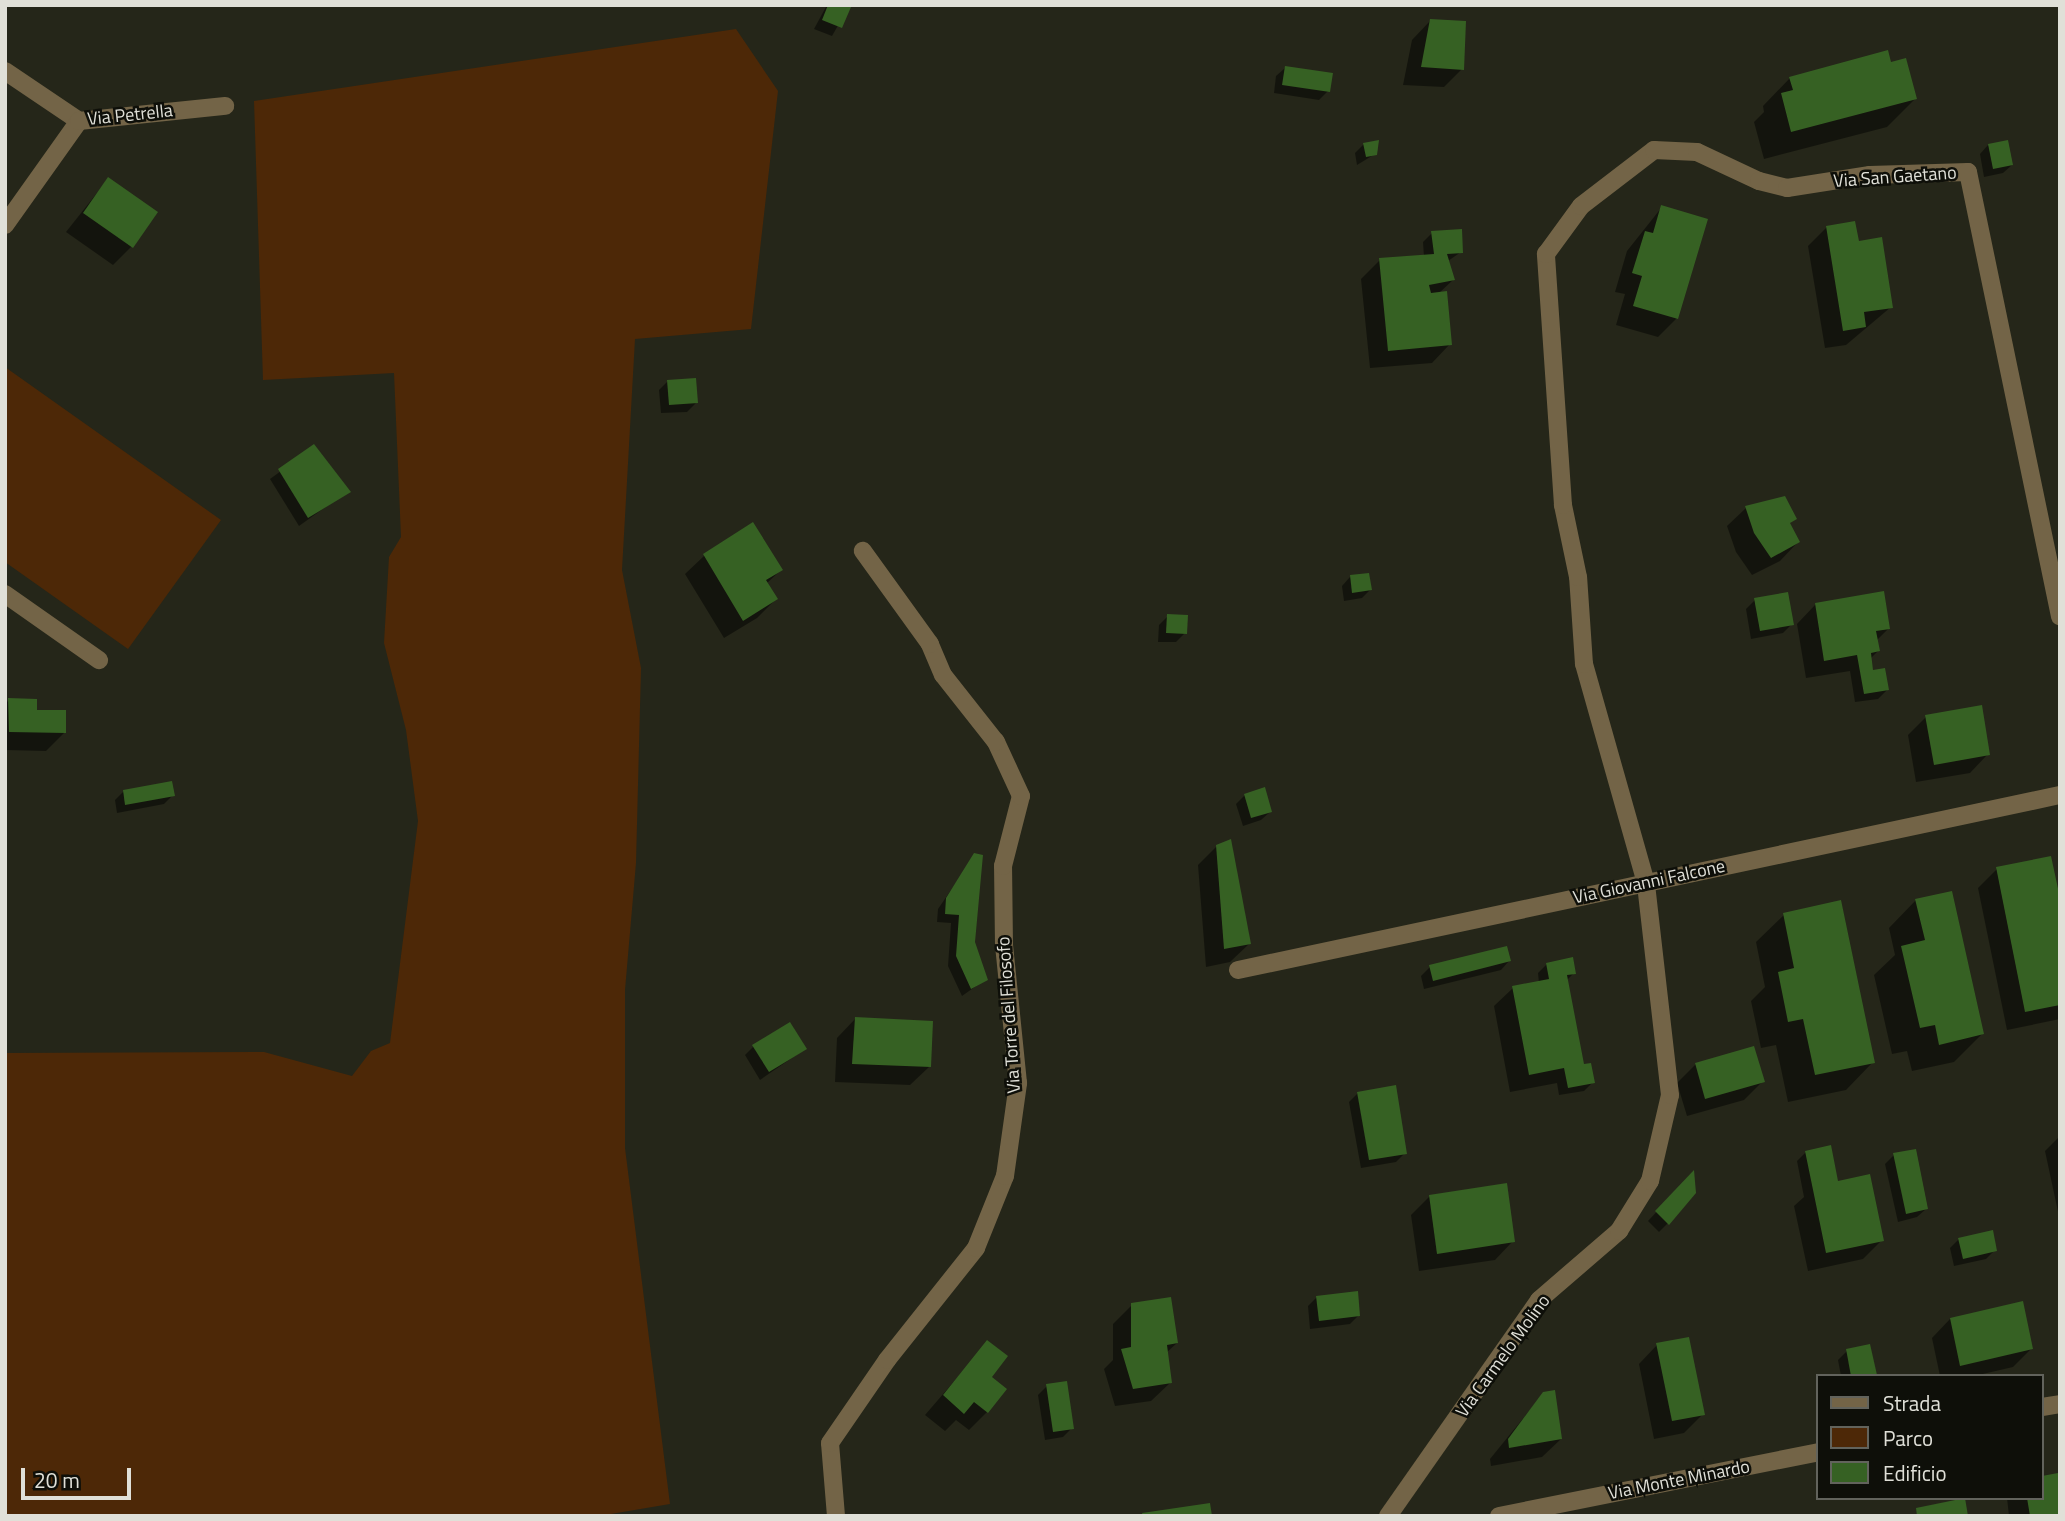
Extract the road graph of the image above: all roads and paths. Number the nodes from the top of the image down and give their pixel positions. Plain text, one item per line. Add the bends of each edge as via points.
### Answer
1 (5, 71) edge
2 (225, 106) dead end
3 (79, 121) junction
4 (5, 225) edge
5 (1546, 254) joint
6 (863, 551) dead end
7 (5, 594) edge
8 (2060, 617) edge
9 (99, 660) dead end
10 (2060, 794) edge
11 (1646, 883) junction
12 (1238, 971) dead end
13 (1816, 1452) edge
14 (836, 1516) edge
15 (1388, 1516) edge
16 (1499, 1516) edge

1 - 3 street
2 - 3 street, Via Petrella
3 - 4 street, Via Petrella
5 - 8 street, Via San Gaetano via 1581,206 1654,150 1697,152 1759,181 1787,188 1871,175 1968,172
5 - 11 street, Via Carmelo Molino via 1563,505 1578,577 1584,664
6 - 14 street, Via Torre del Filosofo via 930,644 943,676 996,742 1021,796 1003,866 1004,945 1018,1083 1005,1176 976,1248 887,1360 830,1443
7 - 9 street
10 - 11 street, Via Giovanni Falcone
11 - 12 street, Via Giovanni Falcone
11 - 15 street, Via Carmelo Molino via 1670,1095 1650,1181 1619,1231 1539,1300
13 - 16 street, Via Monte Minardo

